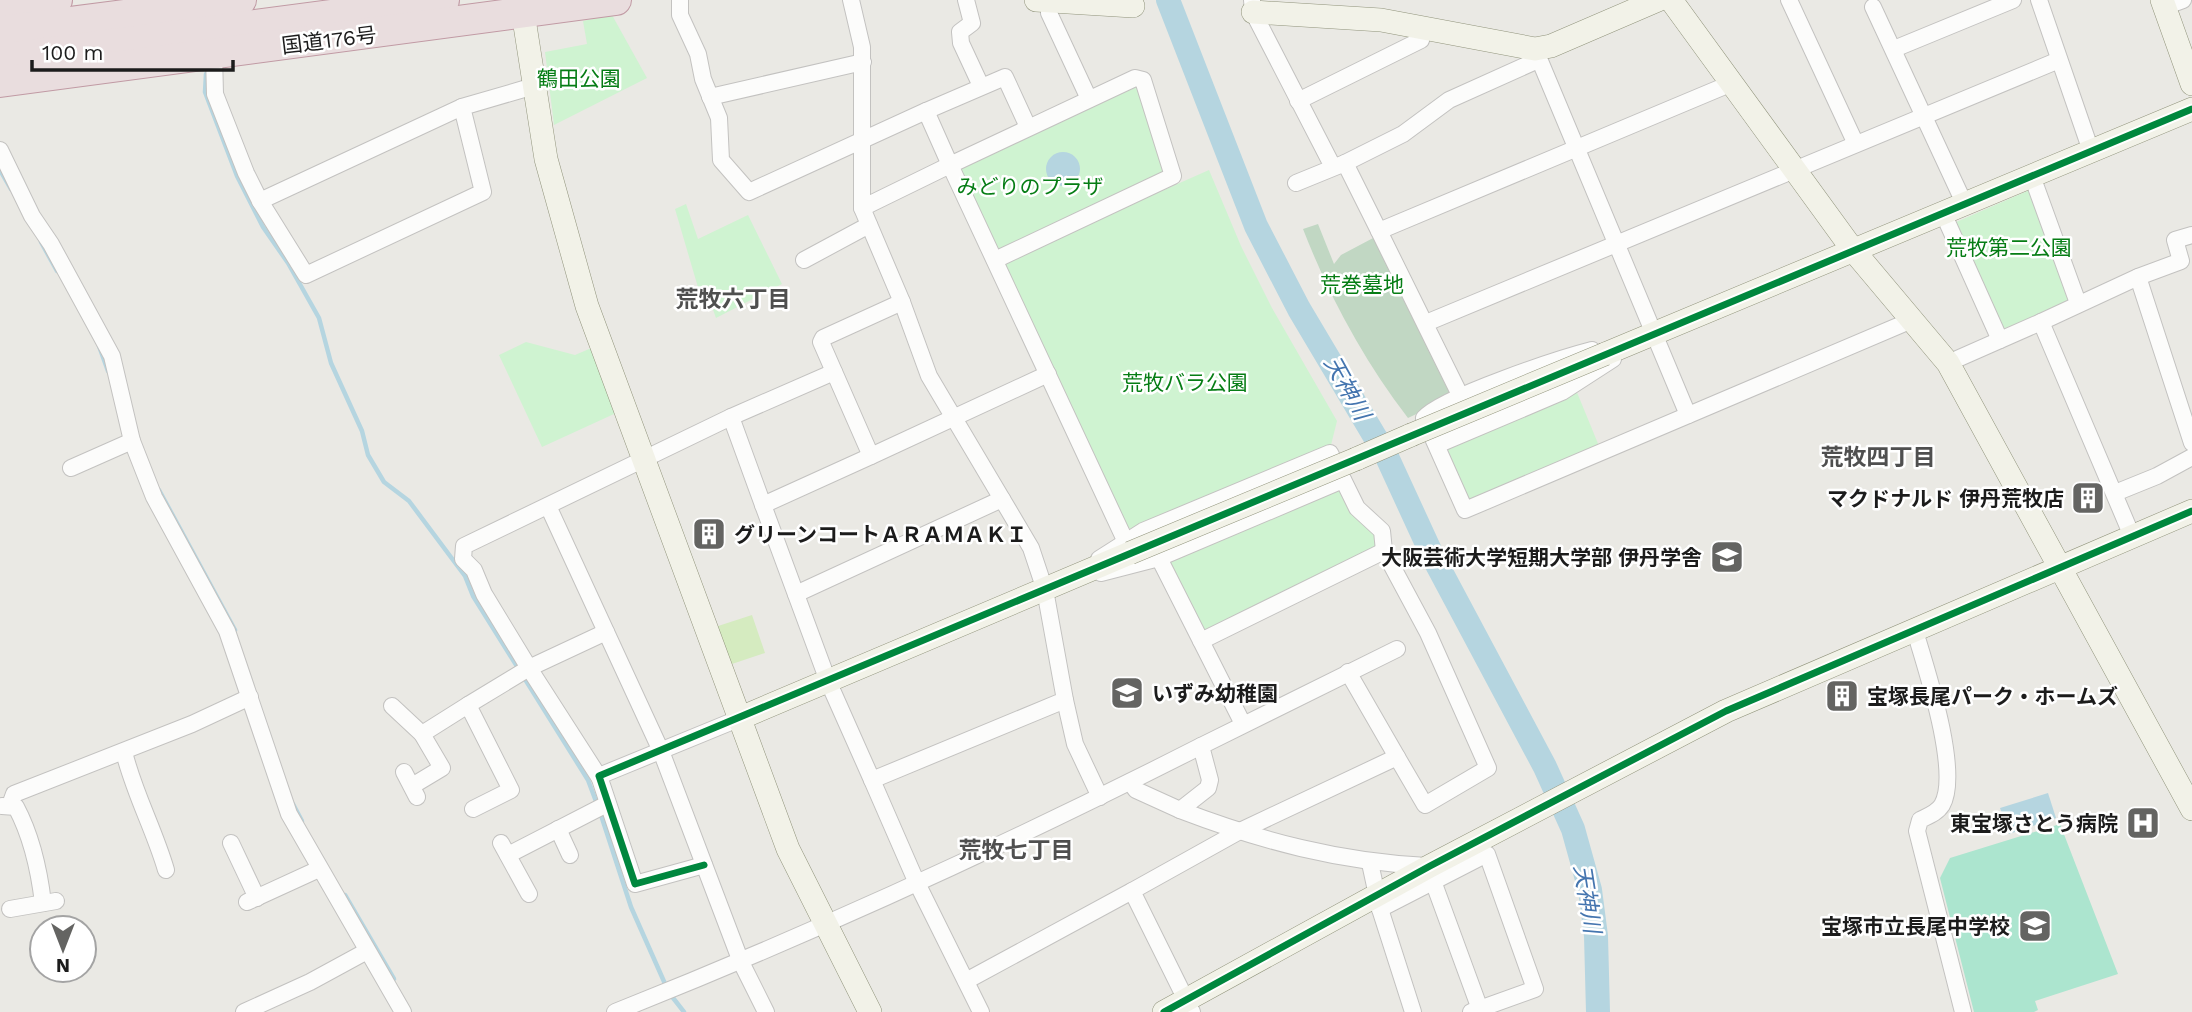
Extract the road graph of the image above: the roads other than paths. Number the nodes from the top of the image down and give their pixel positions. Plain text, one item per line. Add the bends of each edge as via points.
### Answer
1 (58, 0) edge
2 (241, 0) edge
3 (444, 0) edge
4 (616, 0) edge
5 (680, 0) edge
6 (851, 0) edge
7 (966, 0) edge
8 (1658, 0) edge
9 (1671, 0) edge
10 (1789, 0) edge
11 (2013, 0) edge
12 (2039, 0) edge
13 (1043, 1) edge
14 (1875, 2) edge
15 (2169, 2) edge
16 (1133, 6) dead end
17 (1253, 6) edge
18 (1980, 6) edge
19 (0, 7) edge
20 (522, 7) edge
21 (1424, 28) junction
22 (0, 31) edge
23 (1894, 49) junction
24 (214, 55) junction
25 (1537, 55) junction
26 (0, 59) edge
27 (2059, 60) junction
28 (863, 62) junction
29 (0, 82) edge
30 (1732, 83) junction
31 (2192, 84) edge
32 (534, 86) junction
33 (981, 86) junction
34 (710, 97) junction
35 (1089, 99) junction
36 (1298, 101) junction
37 (462, 107) junction
38 (2192, 109) edge
39 (926, 111) junction
40 (1924, 114) junction
41 (1028, 127) junction
42 (861, 142) junction
43 (1856, 142) junction
44 (1576, 148) junction
45 (0, 150) edge
46 (2091, 151) junction
47 (950, 164) junction
48 (1339, 165) junction
49 (1795, 169) junction
50 (2032, 176) junction
51 (1296, 183) dead end
52 (260, 201) junction
53 (862, 208) junction
54 (1954, 209) junction
55 (869, 225) junction
56 (1379, 231) junction
57 (2192, 235) edge
58 (1616, 244) junction
59 (1853, 250) junction
60 (804, 260) dead end
61 (995, 260) junction
62 (2138, 277) junction
63 (902, 302) junction
64 (2078, 303) junction
65 (1912, 320) junction
66 (2040, 322) junction
67 (1426, 323) junction
68 (1652, 334) junction
69 (2000, 340) junction
70 (1948, 363) junction
71 (834, 372) junction
72 (1048, 374) junction
73 (1461, 397) junction
74 (1688, 415) junction
75 (732, 417) junction
76 (954, 420) junction
77 (132, 441) junction
78 (2192, 443) edge
79 (1437, 445) junction
80 (871, 456) junction
81 (2192, 457) edge
82 (644, 460) junction
83 (71, 468) dead end
84 (1343, 480) junction
85 (2115, 493) junction
86 (1002, 499) junction
87 (763, 505) junction
88 (548, 506) junction
89 (2192, 512) edge
90 (2132, 536) junction
91 (1127, 547) junction
92 (1384, 551) junction
93 (1159, 558) junction
94 (2061, 566) junction
95 (1071, 579) junction
96 (1045, 590) junction
97 (796, 594) junction
98 (1914, 628) junction
99 (606, 632) junction
100 (1201, 641) junction
101 (1397, 649) dead end
102 (529, 668) junction
103 (1348, 672) junction
104 (828, 681) junction
105 (250, 697) junction
106 (1065, 700) junction
107 (468, 705) junction
108 (392, 706) dead end
109 (738, 719) junction
110 (1243, 724) junction
111 (422, 734) junction
112 (1201, 746) junction
113 (661, 751) junction
114 (124, 752) junction
115 (1397, 757) junction
116 (599, 777) junction
117 (872, 780) junction
118 (1130, 782) junction
119 (411, 785) dead end
120 (1100, 797) junction
121 (607, 804) junction
122 (5, 806) edge
123 (474, 809) dead end
124 (2192, 809) edge
125 (1180, 810) junction
126 (558, 829) junction
127 (1238, 832) junction
128 (237, 847) dead end
129 (570, 855) dead end
130 (1370, 863) junction
131 (704, 865) junction
132 (319, 869) junction
133 (166, 870) dead end
134 (1431, 874) junction
135 (916, 881) junction
136 (1132, 891) junction
137 (529, 894) dead end
138 (1378, 902) junction
139 (10, 909) dead end
140 (826, 924) junction
141 (367, 951) junction
142 (741, 962) junction
143 (966, 981) junction
144 (1190, 1006) edge
145 (1478, 1011) edge
146 (244, 1012) edge
147 (403, 1012) edge
148 (615, 1012) edge
149 (766, 1012) edge
150 (870, 1012) edge
151 (981, 1012) edge
152 (1164, 1012) edge
153 (1413, 1012) edge
154 (1963, 1012) edge

1 - 19 highway
2 - 22 highway
3 - 26 highway
4 - 20 highway, 国道176号
5 - 34 street via 680,15 698,54
6 - 28 street
7 - 33 street via 973,19 960,32 961,43
8 - 25 street
9 - 30 street
10 - 43 street
11 - 18 street
12 - 27 street
13 - 16 street
13 - 35 street
14 - 23 street
15 - 31 street
17 - 21 street
17 - 36 street
18 - 23 street
20 - 24 highway, 国道176号
20 - 32 street
21 - 25 street
21 - 36 street via 1421,40
23 - 40 street
24 - 29 highway, 国道176号
24 - 52 street via 215,94
25 - 44 street
25 - 48 street via 1449,100 1404,134
27 - 40 street
27 - 46 street
28 - 34 street
28 - 42 street
30 - 44 street
30 - 49 street
32 - 37 street
32 - 82 street via 546,159 580,283
33 - 39 street
33 - 41 street via 1004,77
34 - 42 street via 719,118 720,160 749,192
35 - 41 street
35 - 61 street via 1135,78 1143,80 1173,176
36 - 48 street
37 - 52 street
37 - 52 street via 484,192 306,275
38 - 46 street
39 - 42 street
39 - 47 street
40 - 43 street
40 - 54 street
41 - 47 street
42 - 53 street
43 - 49 street
44 - 56 street
44 - 58 street
45 - 77 street via 112,356
46 - 50 street
47 - 53 street
47 - 61 street
48 - 51 street
48 - 56 street
49 - 58 street
49 - 59 street
50 - 54 street
50 - 64 street
53 - 55 street
54 - 59 street
54 - 69 street
55 - 60 street
55 - 63 street
56 - 67 street
57 - 62 street via 2175,240 2181,261
58 - 67 street
58 - 68 street
59 - 65 street
59 - 68 street
61 - 72 street
62 - 64 street
62 - 78 street
63 - 71 street via 824,338 821,342
63 - 76 street via 929,376
64 - 66 street
65 - 70 street
65 - 74 street
66 - 69 street
66 - 85 street
67 - 73 street
68 - 73 street via 1554,360
68 - 74 street
68 - 79 street via 1562,392
68 - 91 street, bridge via 1383,447
69 - 70 street
70 - 94 street
71 - 75 street
71 - 80 street
72 - 76 street
72 - 91 street
73 - 79 street via 1424,418
74 - 79 street via 1465,510
75 - 82 street
75 - 87 street
76 - 80 street
76 - 86 street
77 - 83 street
77 - 105 street via 149,489 227,631
80 - 87 street
81 - 85 street
82 - 88 street
82 - 109 street
84 - 91 street via 1330,453
84 - 92 street via 1357,508 1382,531
84 - 93 street
85 - 90 street
86 - 96 street via 1031,548
86 - 97 street
87 - 97 street
88 - 99 street
88 - 102 street via 464,546 463,559 474,570
89 - 90 street
90 - 94 street
91 - 95 street
92 - 100 street
92 - 115 street via 1428,634 1488,768 1425,805
93 - 95 street
93 - 100 street
94 - 98 street
94 - 124 street
95 - 96 street
96 - 104 street
96 - 106 street
97 - 104 street
98 - 134 street via 1726,711 1580,787
98 - 154 street via 1948,763 1944,802 1920,820 1917,831
99 - 102 street
99 - 113 street
100 - 110 street
101 - 103 street
102 - 107 street
102 - 116 street
103 - 110 street
103 - 115 street
104 - 109 street
104 - 117 street
105 - 114 street
105 - 132 street via 283,797
106 - 117 street
106 - 120 street via 1075,744
107 - 111 street
107 - 123 street via 514,795
108 - 111 street
109 - 113 street
109 - 140 street via 788,849
110 - 112 street
111 - 119 street via 442,768
112 - 118 street
112 - 125 street via 1208,788
113 - 116 street
113 - 131 street
114 - 122 street via 14,794
114 - 133 street via 133,789 154,827
115 - 127 street
116 - 121 street
117 - 135 street
118 - 120 street
118 - 125 street via 1136,790
120 - 135 street
121 - 126 street
121 - 131 street via 635,884
122 - 139 street via 16,807 23,821 49,902
125 - 127 street
126 - 129 street
126 - 137 street via 505,849
127 - 130 street
127 - 136 street
128 - 132 street via 252,900
130 - 134 street
130 - 138 street
131 - 142 street
132 - 141 street
134 - 138 street
134 - 145 street
134 - 145 street via 1487,854 1535,989
135 - 140 street
135 - 143 street
136 - 143 street
136 - 144 street
138 - 144 street
138 - 153 street
140 - 142 street
140 - 150 street
141 - 146 street
141 - 147 street
142 - 148 street
142 - 149 street
143 - 151 street
144 - 152 street

